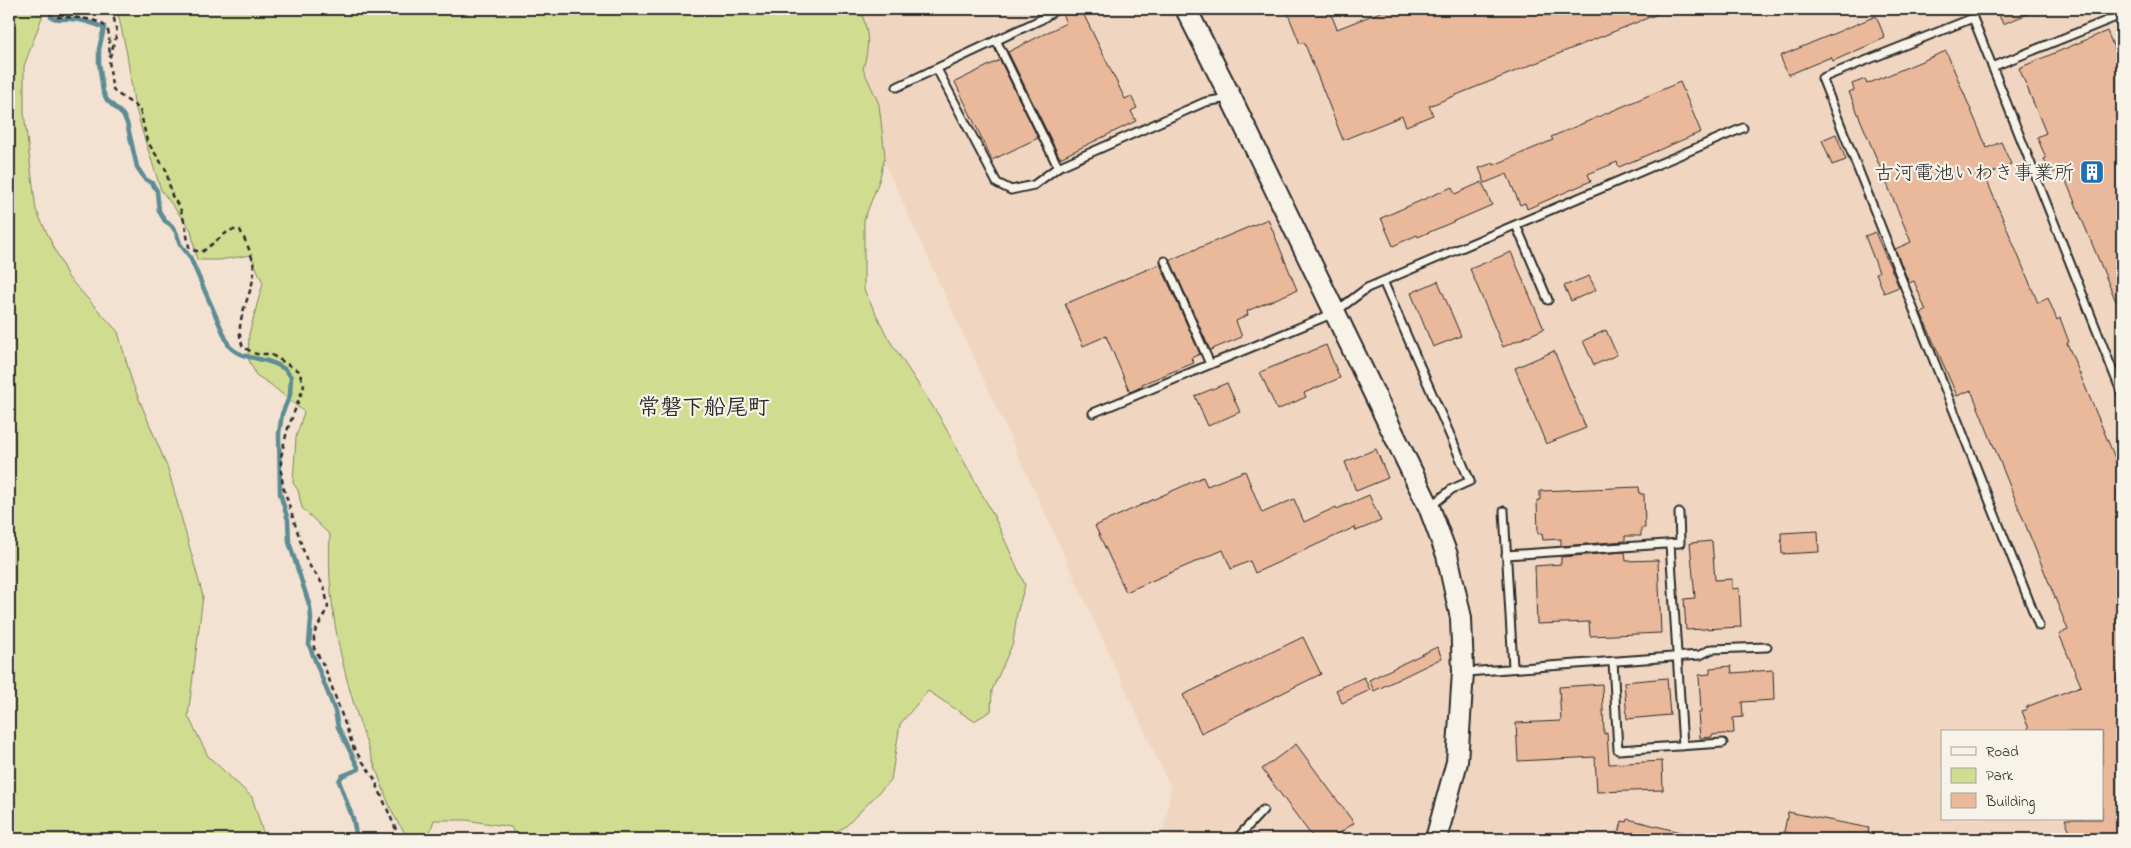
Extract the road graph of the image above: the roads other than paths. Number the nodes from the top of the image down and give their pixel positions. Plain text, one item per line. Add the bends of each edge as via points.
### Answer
1 (1057, 9) edge
2 (1186, 9) edge
3 (2121, 14) edge
4 (996, 40) junction
5 (1992, 67) junction
6 (938, 69) junction
7 (897, 87) dead end
8 (1231, 98) junction
9 (1743, 128) dead end
10 (1058, 167) junction
11 (1516, 225) junction
12 (1165, 261) dead end
13 (1383, 281) junction
14 (1548, 300) dead end
15 (1334, 313) junction
16 (1210, 364) junction
17 (2122, 394) edge
18 (1093, 413) dead end
19 (1429, 507) junction
20 (1504, 511) dead end
21 (1679, 513) dead end
22 (1670, 544) junction
23 (1506, 555) junction
24 (2039, 626) dead end
25 (1766, 647) dead end
26 (1677, 657) junction
27 (1613, 661) junction
28 (1513, 668) junction
29 (1463, 672) junction
30 (1722, 743) dead end
31 (1683, 746) junction
32 (1262, 810) dead end
33 (1239, 839) edge
34 (1436, 839) edge

1 - 4 lane
2 - 8 street
3 - 5 lane
4 - 6 lane
4 - 10 lane
5 - 17 lane
5 - 24 lane via 1973,18 1822,78
6 - 7 lane
6 - 10 lane via 997,183 1011,190 1034,185
8 - 10 lane via 1205,102
8 - 15 street
9 - 11 lane
11 - 13 lane
11 - 14 lane
12 - 16 lane
13 - 15 lane via 1367,288
13 - 19 lane via 1470,482 1452,489
15 - 16 lane
15 - 19 street
16 - 18 lane
19 - 29 street via 1447,555 1461,618
20 - 23 lane
21 - 22 lane via 1680,543
22 - 23 lane
22 - 26 lane
23 - 28 lane
25 - 26 lane via 1712,649 1700,655
26 - 27 lane
26 - 31 lane
27 - 28 lane
27 - 31 lane via 1618,750
28 - 29 lane
29 - 34 street via 1457,762
30 - 31 lane
32 - 33 lane

